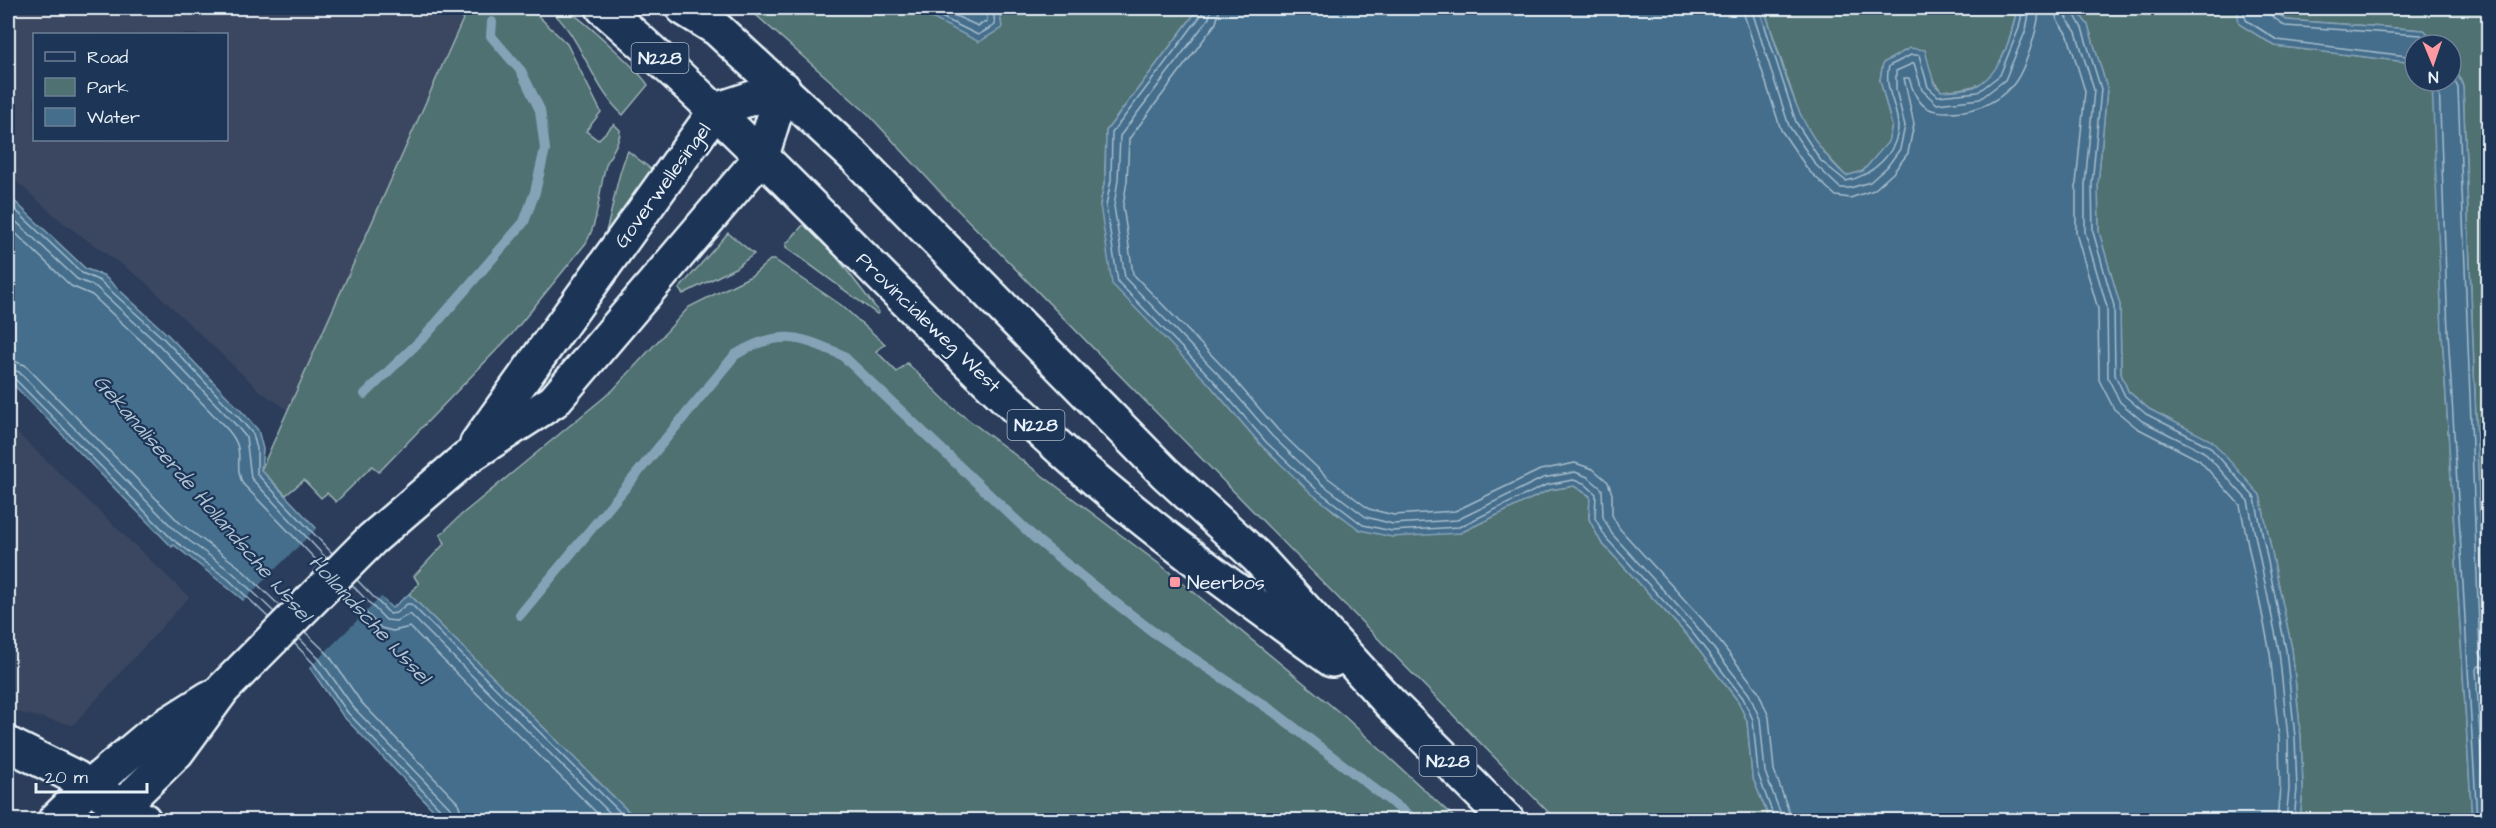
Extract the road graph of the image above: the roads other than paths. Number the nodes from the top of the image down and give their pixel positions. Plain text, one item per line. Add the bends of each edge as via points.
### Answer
1 (603, 8) edge
2 (683, 8) edge
3 (783, 88) junction
4 (716, 110) junction
5 (762, 156) junction
6 (466, 458) junction
7 (223, 689) junction
8 (1389, 702) junction
9 (8, 744) edge
10 (90, 786) junction
11 (125, 816) edge
12 (55, 820) edge
13 (1507, 820) edge

1 - 4 main road, Provincialeweg West / N228
2 - 3 main road, Provincialeweg West / N228 via 717,28
3 - 4 main road, Goverwellesingel
3 - 5 main road, Goverwellesingel
3 - 8 main road, Provincialeweg West / N228 via 1165,473 1257,557
4 - 5 main road, Provincialeweg West / N228
4 - 6 main road, Goverwellesingel
5 - 6 main road, Goverwellesingel via 554,401
5 - 8 main road, Provincialeweg West / N228 via 1064,453 1198,563
6 - 7 main road, Goverwellesingel via 372,539
7 - 10 main road, Goverwellesingel via 152,734
7 - 11 main road, Goverwellesingel
8 - 13 main road, Provincialeweg West / N228
9 - 10 main road
10 - 11 main road
10 - 12 main road, Goverwellesingel

